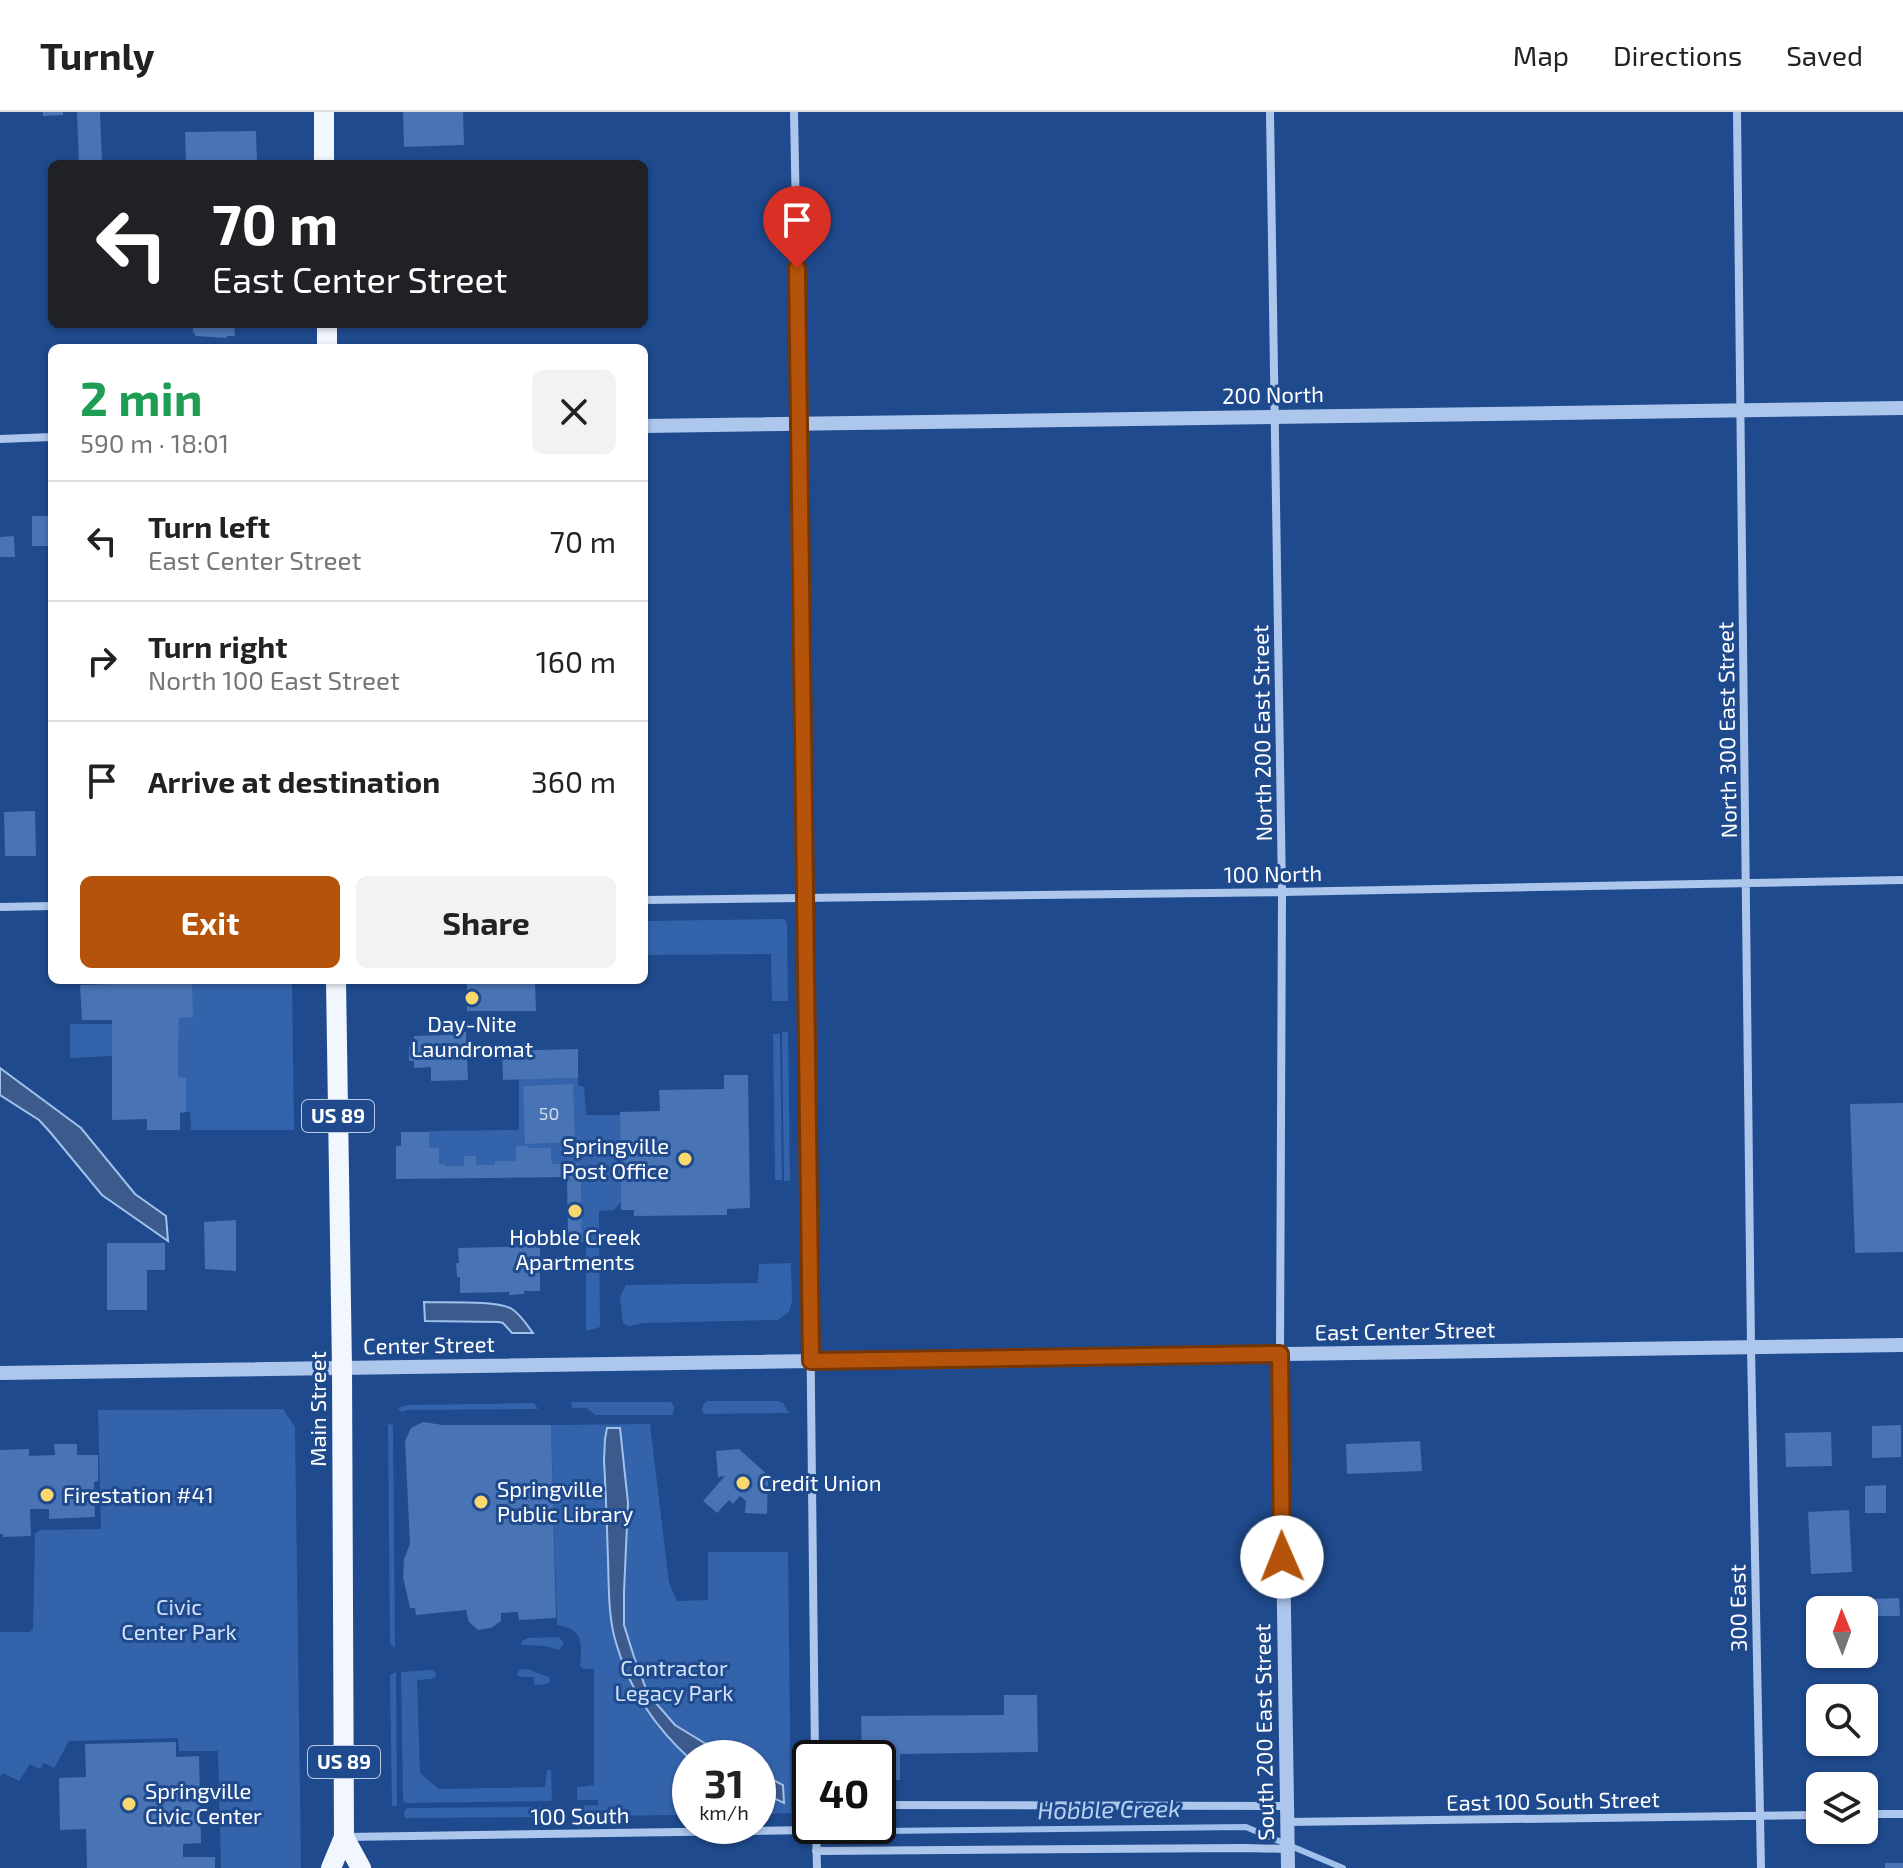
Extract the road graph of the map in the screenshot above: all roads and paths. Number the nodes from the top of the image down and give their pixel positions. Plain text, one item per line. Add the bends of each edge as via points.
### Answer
1 (324, 112) edge
2 (794, 112) edge
3 (1270, 112) edge
4 (1737, 112) edge
5 (324, 160) edge
6 (1903, 408) edge
7 (1739, 410) junction
8 (1275, 417) junction
9 (800, 423) junction
10 (648, 426) edge
11 (48, 437) edge
12 (0, 439) edge
13 (1903, 880) edge
14 (1746, 881) junction
15 (1282, 892) junction
16 (805, 897) junction
17 (648, 900) edge
18 (48, 906) edge
19 (0, 907) edge
20 (336, 984) edge
21 (1903, 1345) edge
22 (1751, 1348) junction
23 (1280, 1354) junction
24 (811, 1361) junction
25 (342, 1368) junction
26 (0, 1373) edge
27 (815, 1740) edge
28 (896, 1805) edge
29 (1286, 1806) junction
30 (1878, 1814) edge
31 (1903, 1814) edge
32 (1806, 1815) edge
33 (1760, 1816) junction
34 (1287, 1825) junction
35 (792, 1828) edge
36 (344, 1837) junction
37 (816, 1844) edge
38 (1288, 1849) junction
39 (816, 1851) junction
40 (331, 1868) edge
41 (361, 1868) edge
42 (817, 1868) edge
43 (1288, 1868) edge
44 (1761, 1868) edge

1 - 5 main road
2 - 9 street
3 - 8 street, North 200 East Street
4 - 7 street, North 300 East Street
6 - 7 street, 200 North
7 - 8 street, 200 North
7 - 14 street, North 300 East Street
8 - 9 street, 200 North
8 - 15 street, North 200 East Street
9 - 10 street, 200 North
9 - 16 street
11 - 12 street
13 - 14 street, 100 North
14 - 15 street, 100 North
14 - 22 street, North 300 East Street
15 - 16 street, 100 North
15 - 23 street, North 200 East Street
16 - 17 street, 100 North
16 - 24 street
18 - 19 street
20 - 25 main road, Main Street / US 89
21 - 22 street, East Center Street
22 - 23 street, East Center Street
22 - 33 street, 300 East
23 - 24 street, East Center Street
23 - 29 street, South 200 East Street
24 - 25 street, Center Street
24 - 27 street
25 - 26 street, Center Street
25 - 36 main road, Main Street / US 89
28 - 29 street
29 - 34 street, South 200 East Street
30 - 31 street
32 - 33 street, East 100 South Street
33 - 34 street, East 100 South Street
33 - 44 street, 300 East
34 - 38 street, South 200 East Street
35 - 36 street, 100 South
36 - 40 main road, Main Street / US 89
36 - 41 main road, Main Street / US 89
37 - 39 street
38 - 39 street
38 - 43 street, South 200 East Street
39 - 42 street

